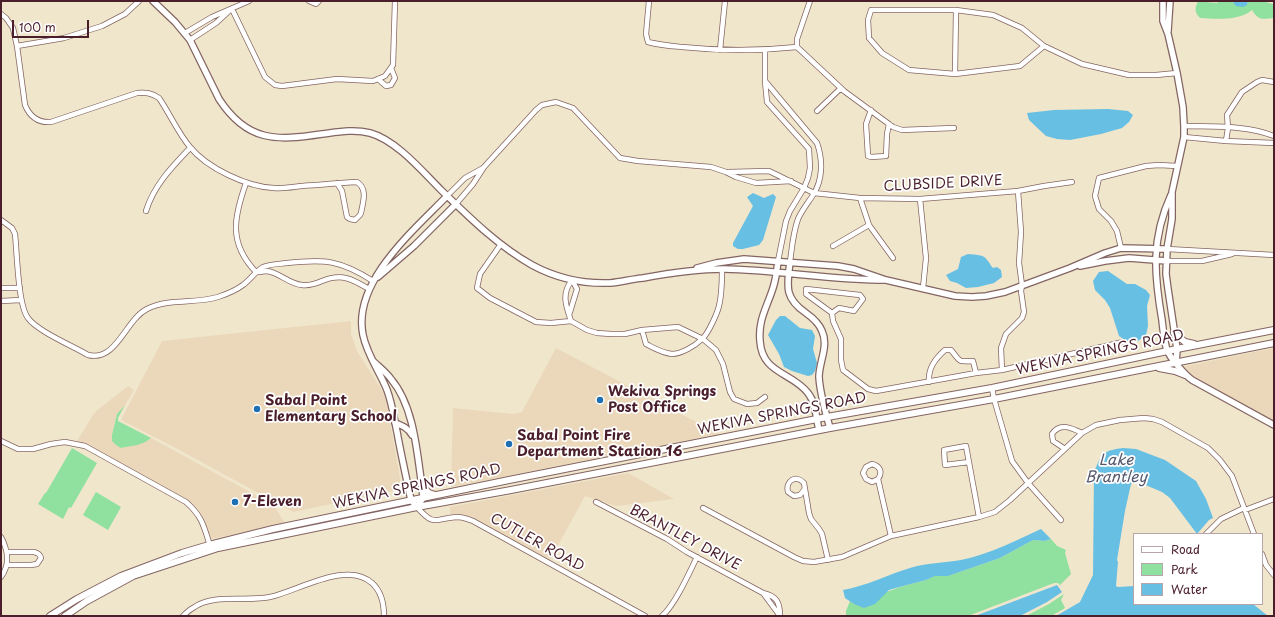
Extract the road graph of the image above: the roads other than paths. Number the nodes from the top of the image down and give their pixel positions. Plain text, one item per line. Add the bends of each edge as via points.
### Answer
1 (139, 1) edge
2 (153, 1) edge
3 (249, 1) edge
4 (309, 1) edge
5 (319, 1) edge
6 (395, 1) edge
7 (649, 1) edge
8 (725, 1) edge
9 (810, 1) edge
10 (1163, 1) edge
11 (1170, 1) edge
12 (232, 9) junction
13 (956, 10) junction
14 (1, 14) edge
15 (185, 33) junction
16 (1168, 34) junction
17 (190, 40) junction
18 (17, 46) junction
19 (1044, 46) junction
20 (797, 47) junction
21 (720, 50) junction
22 (765, 50) junction
23 (390, 68) junction
24 (1177, 73) junction
25 (955, 74) junction
26 (378, 79) junction
27 (764, 81) junction
28 (1274, 82) edge
29 (841, 88) junction
30 (871, 110) junction
31 (817, 111) dead end
32 (890, 124) junction
33 (1184, 126) junction
34 (954, 128) dead end
35 (1228, 128) junction
36 (1274, 136) edge
37 (1184, 137) junction
38 (1226, 141) junction
39 (1274, 143) edge
40 (190, 148) junction
41 (1177, 166) junction
42 (484, 167) junction
43 (726, 172) junction
44 (791, 181) junction
45 (246, 182) junction
46 (1072, 182) dead end
47 (337, 183) junction
48 (804, 188) junction
49 (1018, 191) junction
50 (1172, 192) junction
51 (814, 193) junction
52 (447, 196) junction
53 (860, 198) junction
54 (920, 198) junction
55 (456, 204) junction
56 (146, 211) dead end
57 (1, 220) edge
58 (869, 225) junction
59 (501, 244) junction
60 (833, 246) dead end
61 (1121, 248) junction
62 (1156, 248) junction
63 (1167, 249) junction
64 (1238, 252) junction
65 (1274, 255) edge
66 (893, 258) dead end
67 (1156, 260) junction
68 (778, 261) junction
69 (1167, 261) junction
70 (790, 262) junction
71 (1070, 268) junction
72 (722, 269) junction
73 (689, 270) junction
74 (256, 272) junction
75 (777, 273) junction
76 (788, 274) junction
77 (572, 280) junction
78 (886, 280) junction
79 (374, 281) junction
80 (1022, 285) junction
81 (1, 288) edge
82 (20, 288) junction
83 (923, 288) junction
84 (369, 289) junction
85 (21, 300) junction
86 (1, 301) edge
87 (832, 313) junction
88 (569, 315) junction
89 (571, 321) junction
90 (642, 330) junction
91 (1274, 330) edge
92 (1174, 333) junction
93 (1274, 337) edge
94 (703, 339) junction
95 (1123, 342) dead end
96 (1271, 344) edge
97 (1196, 345) junction
98 (1177, 349) junction
99 (1167, 351) junction
100 (373, 361) junction
101 (1176, 363) junction
102 (1154, 367) junction
103 (1002, 370) junction
104 (976, 373) junction
105 (1185, 375) junction
106 (929, 382) junction
107 (992, 388) junction
108 (764, 397) dead end
109 (994, 399) junction
110 (827, 417) junction
111 (816, 419) junction
112 (395, 423) junction
113 (1274, 425) edge
114 (830, 428) junction
115 (819, 430) junction
116 (1082, 433) junction
117 (414, 438) junction
118 (1, 441) edge
119 (1065, 449) junction
120 (969, 462) junction
121 (576, 468) junction
122 (578, 477) junction
123 (878, 479) dead end
124 (509, 480) junction
125 (1028, 483) junction
126 (422, 487) junction
127 (511, 490) junction
128 (804, 490) dead end
129 (436, 495) junction
130 (423, 498) junction
131 (1274, 499) edge
132 (411, 500) junction
133 (596, 502) dead end
134 (417, 507) junction
135 (703, 508) dead end
136 (1245, 509) junction
137 (979, 517) junction
138 (1061, 520) dead end
139 (1207, 533) edge
140 (1254, 533) edge
141 (891, 536) junction
142 (1, 537) edge
143 (210, 547) junction
144 (7, 552) junction
145 (697, 557) junction
146 (1263, 557) edge
147 (828, 560) junction
148 (7, 565) junction
149 (1274, 575) edge
150 (1, 578) edge
151 (763, 593) junction
152 (775, 598) junction
153 (770, 602) junction
154 (50, 616) edge
155 (65, 616) edge
156 (183, 616) edge
157 (384, 616) edge
158 (645, 616) edge
159 (662, 616) edge
160 (780, 616) edge

1 - 18 street via 125,14 102,26 64,38
2 - 15 street
3 - 12 street
4 - 5 street via 316,4
6 - 23 street via 393,65
7 - 21 street via 646,34 648,42
8 - 21 street
9 - 20 street via 797,39
10 - 16 street via 1163,21
11 - 16 street
12 - 15 street
12 - 17 street
12 - 26 street via 265,77 275,85 337,79
13 - 19 street via 993,15 1022,28
13 - 25 street
13 - 25 street via 871,10 868,20 869,38 882,53 909,70
14 - 18 street via 13,28
15 - 17 street
16 - 24 street
17 - 52 street via 224,108 251,130 280,138 340,131 370,133 396,146
18 - 40 street via 25,105 39,121 51,122 137,93 148,93 159,98
19 - 24 street via 1082,64 1129,75
19 - 25 street via 1020,66
20 - 22 street
20 - 29 street
21 - 22 street
22 - 27 street
23 - 26 street via 385,76
23 - 26 street via 395,78 391,85 383,85
24 - 33 street via 1184,107
27 - 48 street via 767,102 809,149 810,168
27 - 51 street via 817,143 821,164 820,177
28 - 35 street via 1262,80 1242,92 1227,115
29 - 30 street
29 - 31 street
30 - 32 street
30 - 32 street via 866,124 868,156 886,156
32 - 34 street via 902,130
33 - 35 street
33 - 37 street
35 - 36 street via 1245,128
35 - 38 street
37 - 38 street
37 - 41 street
38 - 39 street
40 - 45 street via 209,164
40 - 56 street via 160,182
41 - 50 street
41 - 61 street via 1146,166 1099,178 1095,196 1099,209 1117,231
42 - 43 street via 542,104 556,102 573,108 620,158 711,167
42 - 52 street via 465,178
42 - 55 street
43 - 44 street via 756,183
43 - 44 street via 769,171
44 - 48 street
45 - 47 street via 275,188
45 - 74 street via 238,205 235,226 246,262
46 - 49 street, CLUBSIDE DRIVE
47 - 47 street via 357,182 363,188 361,213 355,220 347,217 342,191
48 - 51 street
48 - 68 street via 786,221
49 - 54 street, CLUBSIDE DRIVE
49 - 80 street via 1021,232 1019,263
50 - 62 street
50 - 63 street via 1172,220
51 - 53 street, CLUBSIDE DRIVE
51 - 70 street via 799,217
52 - 55 street
52 - 79 street via 387,260
53 - 54 street, CLUBSIDE DRIVE
53 - 58 street
54 - 83 street via 926,258
55 - 59 street
55 - 79 street
57 - 82 street via 12,228 15,234
58 - 60 street
58 - 66 street
59 - 77 street via 531,264
59 - 89 street via 480,274 477,288 490,298 536,322
61 - 62 street
61 - 71 street
62 - 63 street
62 - 67 street
63 - 64 street
63 - 69 street
64 - 65 street
64 - 69 street via 1202,261
67 - 69 street
67 - 71 street via 1129,258
67 - 99 street via 1156,280
68 - 70 street
68 - 73 street via 744,259
68 - 75 street
69 - 92 street
70 - 76 street
70 - 78 street via 854,269
71 - 80 street
72 - 73 street
72 - 75 street
72 - 94 street via 719,306
73 - 77 street via 611,283
74 - 79 street via 274,264 322,261 351,268
74 - 84 street via 267,271 290,282 310,286 329,278 347,278
74 - 85 street via 230,294 158,304 145,309 113,347 100,356 88,355 37,327 23,311
75 - 76 street
75 - 111 street via 774,288 760,322 760,342 764,358 773,368 806,391 812,400
76 - 78 street
76 - 110 street via 791,299 815,320 823,332 825,348 819,374
77 - 88 street via 577,289
77 - 88 street via 566,287 565,296
78 - 83 street
79 - 84 street
80 - 83 street via 1005,292 972,297 955,296
80 - 103 street via 1024,315 1006,334 1001,348
81 - 82 street
82 - 85 street
84 - 100 street via 364,300 361,326 366,348
85 - 86 street
87 - 87 street via 839,308 854,311 863,299 860,295 806,289 806,294
87 - 106 street via 841,339 843,370 868,389 876,391
88 - 89 street
89 - 90 street via 597,333 625,334
90 - 94 street via 678,327
90 - 94 street via 646,344 659,351 674,354
91 - 97 main road, WEKIVA SPRINGS ROAD
92 - 97 main road via 1185,342
92 - 98 street
93 - 96 main road
94 - 108 street via 716,350 734,399 747,404 757,403
95 - 103 street
96 - 101 main road, WEKIVA SPRINGS ROAD
97 - 98 main road, WEKIVA SPRINGS ROAD
98 - 99 main road, WEKIVA SPRINGS ROAD
98 - 101 street
99 - 101 street
99 - 107 main road, WEKIVA SPRINGS ROAD
100 - 112 street via 387,391
100 - 117 street via 391,379 405,403
101 - 102 main road, WEKIVA SPRINGS ROAD
101 - 105 street
102 - 105 main road
102 - 109 main road, WEKIVA SPRINGS ROAD
103 - 104 street
104 - 106 street
104 - 106 street via 973,362 964,363 958,360 951,350 945,350 932,365 928,374
105 - 113 street
107 - 109 street
107 - 110 main road, WEKIVA SPRINGS ROAD
109 - 114 main road, WEKIVA SPRINGS ROAD
109 - 125 street via 1012,461
110 - 111 main road, WEKIVA SPRINGS ROAD
110 - 114 street
111 - 115 street
111 - 121 main road, WEKIVA SPRINGS ROAD
112 - 117 street via 409,430
112 - 132 street
114 - 115 main road, WEKIVA SPRINGS ROAD
115 - 122 main road, WEKIVA SPRINGS ROAD
116 - 119 street
116 - 119 street via 1063,426 1055,429 1052,434 1053,441
116 - 136 street via 1096,425 1132,419 1144,418 1162,422 1208,448 1220,460 1232,476
117 - 126 street
118 - 143 street via 18,448 33,449 65,442 85,446 186,502 202,520
119 - 125 street
120 - 120 street via 966,446 944,450 945,465
120 - 137 street
121 - 122 main road
121 - 124 main road, WEKIVA SPRINGS ROAD
122 - 127 main road, WEKIVA SPRINGS ROAD
123 - 141 street
124 - 127 main road
124 - 129 main road, WEKIVA SPRINGS ROAD
125 - 137 street via 995,512
125 - 138 street
126 - 129 main road
126 - 130 street
127 - 134 main road, WEKIVA SPRINGS ROAD
128 - 147 street via 811,519 822,534
129 - 130 main road, WEKIVA SPRINGS ROAD
130 - 132 main road, WEKIVA SPRINGS ROAD
130 - 134 street
131 - 136 street
132 - 134 street
132 - 143 main road, WEKIVA SPRINGS ROAD via 273,529
133 - 145 street, BRANTLEY DRIVE
134 - 143 main road, WEKIVA SPRINGS ROAD
134 - 158 street, CUTLER ROAD via 424,516 436,521 456,517 473,520
135 - 147 street via 803,561
136 - 139 street via 1222,519
136 - 140 street
137 - 141 street
141 - 147 street via 851,554
142 - 144 street
143 - 154 main road, WEKIVA SPRINGS ROAD via 182,553 121,576
143 - 155 main road, WEKIVA SPRINGS ROAD via 133,576
144 - 148 street
144 - 148 street via 38,553 41,558 31,566
145 - 151 street, BRANTLEY DRIVE
145 - 159 street via 672,604
146 - 149 street
148 - 150 street
151 - 152 street, BRANTLEY DRIVE
151 - 153 street, BRANTLEY DRIVE
152 - 153 street
152 - 160 street, BRANTLEY DRIVE via 780,606
153 - 160 street, BRANTLEY DRIVE
156 - 157 street via 193,607 206,602 270,597 333,576 349,574 361,576 376,586 381,596

